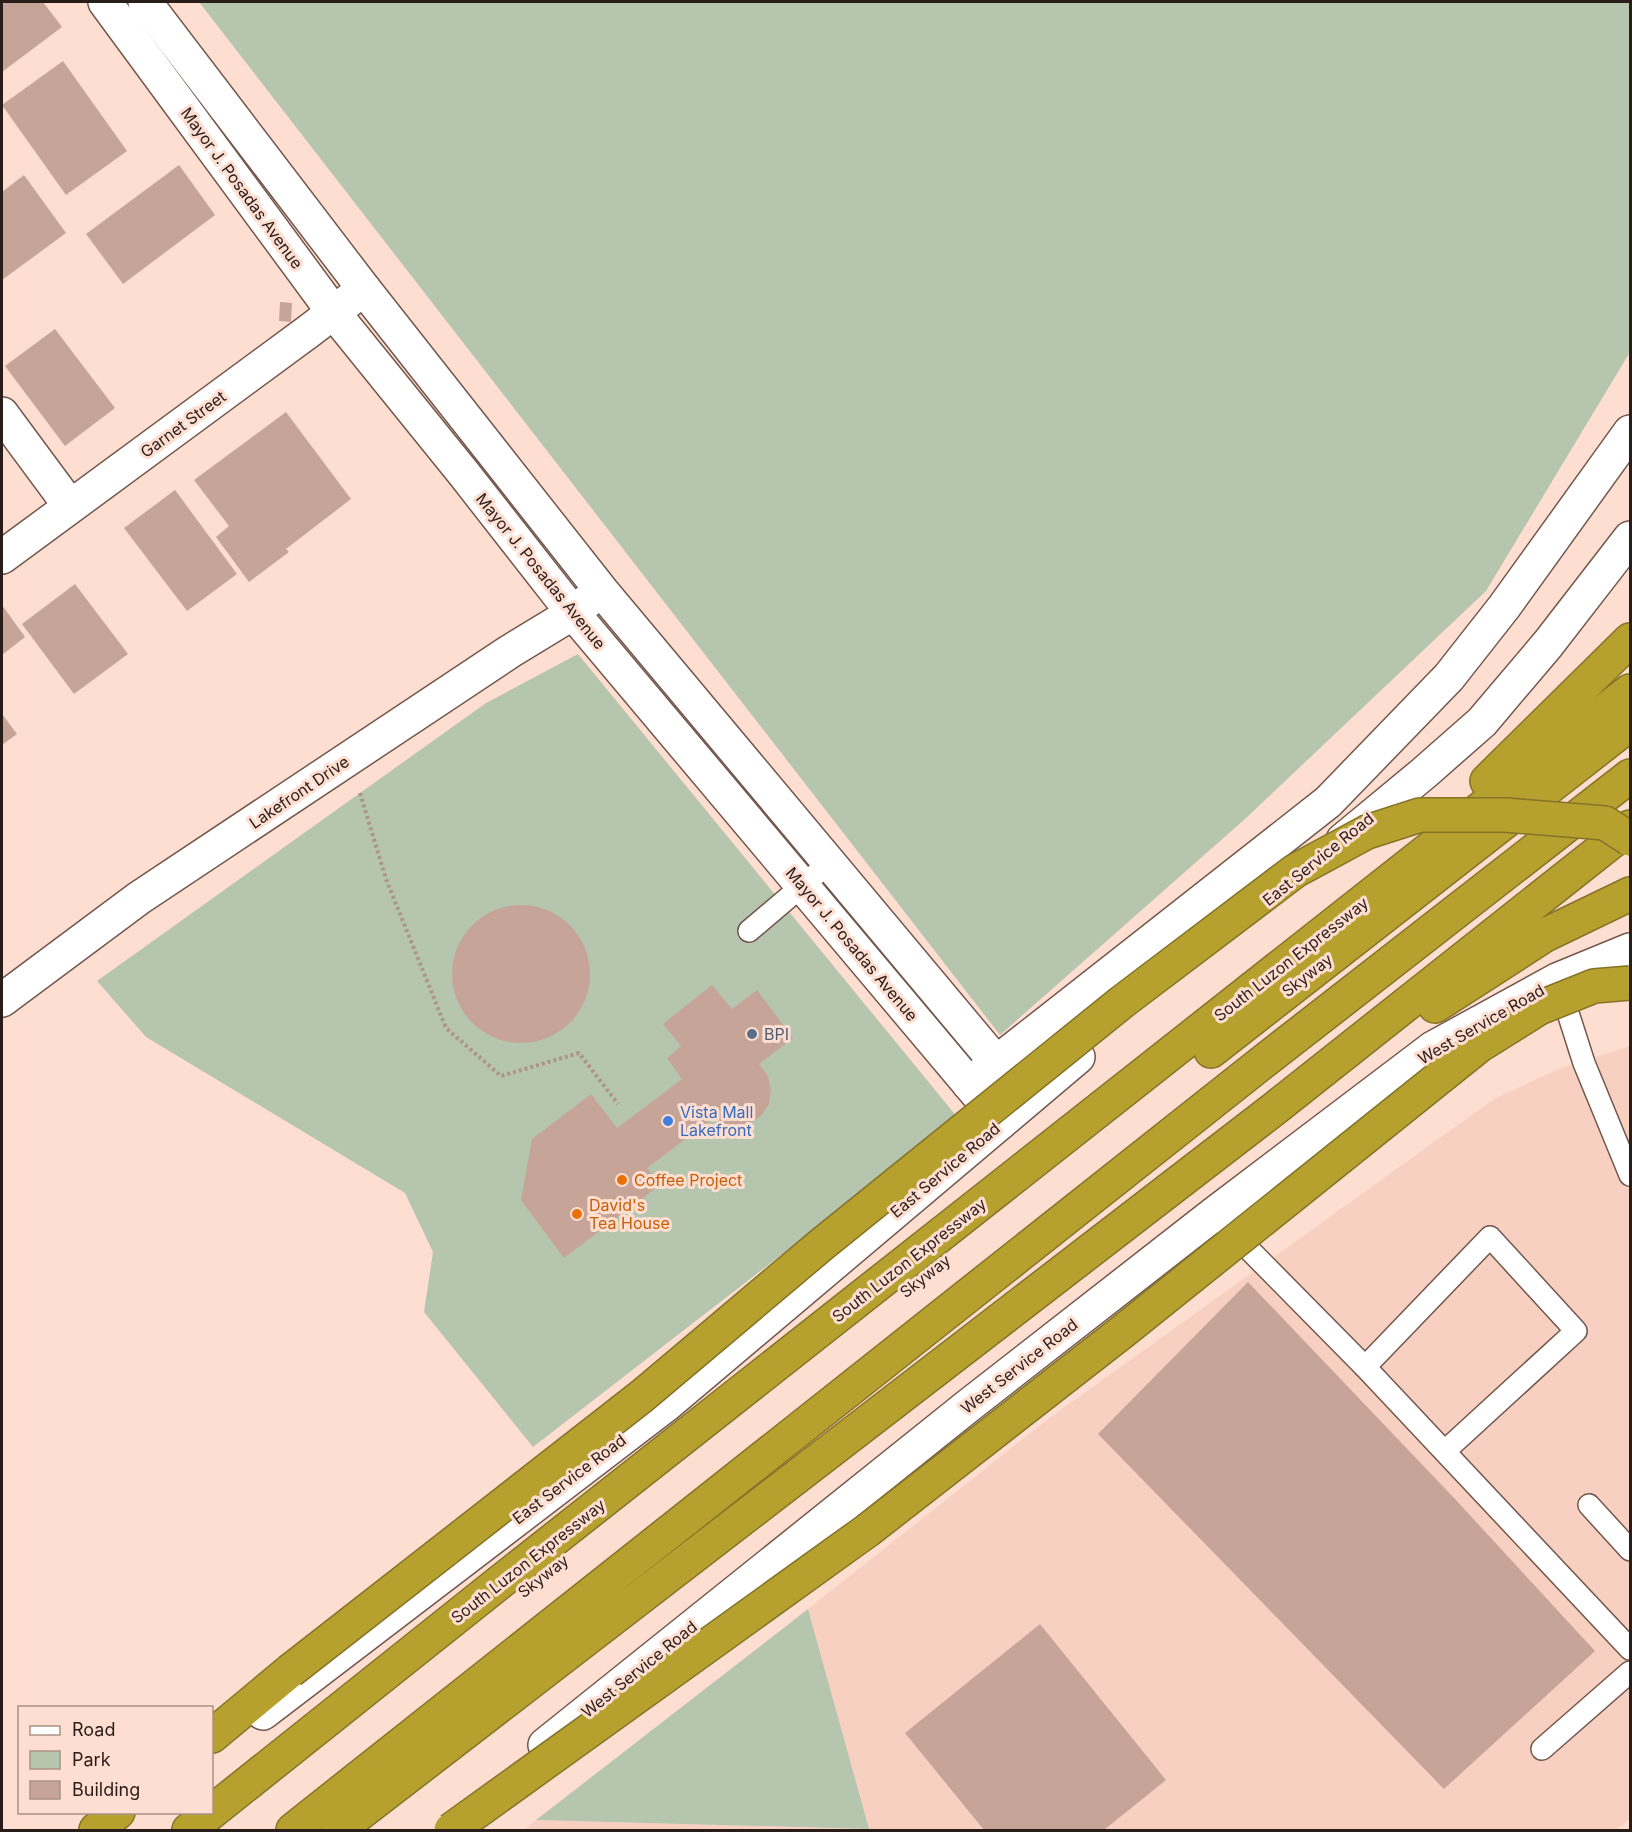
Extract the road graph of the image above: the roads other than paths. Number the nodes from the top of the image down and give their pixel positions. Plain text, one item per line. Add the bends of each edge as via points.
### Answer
1 (105, 2) edge
2 (145, 2) edge
3 (364, 289) junction
4 (334, 313) junction
5 (2, 414) edge
6 (1630, 432) edge
7 (70, 506) junction
8 (1630, 538) edge
9 (2, 557) edge
10 (601, 590) junction
11 (573, 613) junction
12 (1630, 639) edge
13 (1630, 691) edge
14 (1630, 724) edge
15 (1630, 776) edge
16 (1630, 827) edge
17 (1630, 839) edge
18 (830, 863) junction
19 (802, 885) junction
20 (1630, 894) edge
21 (1370, 896) junction
22 (749, 931) dead end
23 (1630, 950) edge
24 (1557, 980) junction
25 (1630, 983) edge
26 (2, 1000) edge
27 (1092, 1046) junction
28 (996, 1062) junction
29 (969, 1084) junction
30 (1028, 1100) junction
31 (1274, 1109) junction
32 (1001, 1122) junction
33 (1630, 1175) edge
34 (1214, 1214) junction
35 (1365, 1367) junction
36 (1445, 1450) junction
37 (1589, 1505) dead end
38 (1630, 1550) edge
39 (1630, 1649) edge
40 (1630, 1672) edge
41 (213, 1735) edge
42 (1542, 1749) dead end
43 (213, 1751) edge
44 (213, 1811) edge
45 (116, 1814) edge
46 (129, 1814) edge
47 (209, 1814) edge
48 (459, 1826) edge
49 (96, 1830) edge
50 (108, 1830) edge
51 (189, 1830) edge
52 (223, 1830) edge
53 (293, 1830) edge
54 (338, 1830) edge

1 - 4 street, Mayor J. Posadas Avenue
2 - 3 street, Mayor J. Posadas Avenue
3 - 4 street, Garnet Street
3 - 10 street, Mayor J. Posadas Avenue
4 - 7 street, Garnet Street
4 - 11 street, Mayor J. Posadas Avenue
5 - 7 street
6 - 28 street via 1449,677 1328,802
7 - 9 street, Garnet Street
8 - 27 street, East Service Road via 1482,722
10 - 11 street, Lakefront Drive
10 - 18 street, Mayor J. Posadas Avenue
11 - 19 street, Mayor J. Posadas Avenue
11 - 26 street, Lakefront Drive via 508,652 139,898
12 - 21 highway
13 - 21 highway, South Luzon Expressway
14 - 52 highway, Skyway
15 - 53 highway
16 - 31 highway
17 - 41 highway, bridge via 1605,824 1505,815 1420,815 1367,832 1295,871 1122,1002 642,1395
18 - 19 lane
18 - 28 street, Mayor J. Posadas Avenue
19 - 22 lane
19 - 29 street, Mayor J. Posadas Avenue
20 - 31 highway via 1545,935
21 - 44 highway, South Luzon Expressway
23 - 24 street, West Service Road
24 - 33 lane via 1584,1063
24 - 34 street, West Service Road via 1432,1048
25 - 48 highway, bridge via 1594,986 1539,1008 1480,1045 868,1530
27 - 28 street
27 - 30 street, East Service Road
28 - 29 street
28 - 30 street, Mayor J. Posadas Avenue
29 - 32 street, Mayor J. Posadas Avenue
30 - 32 street, East Service Road
31 - 54 highway
32 - 43 street, East Service Road via 666,1405
34 - 35 lane
34 - 48 street, West Service Road via 958,1413
35 - 36 lane
35 - 36 lane via 1490,1237 1575,1331
36 - 39 lane
37 - 38 lane
40 - 42 lane
45 - 49 highway
46 - 50 street
47 - 51 highway, South Luzon Expressway

